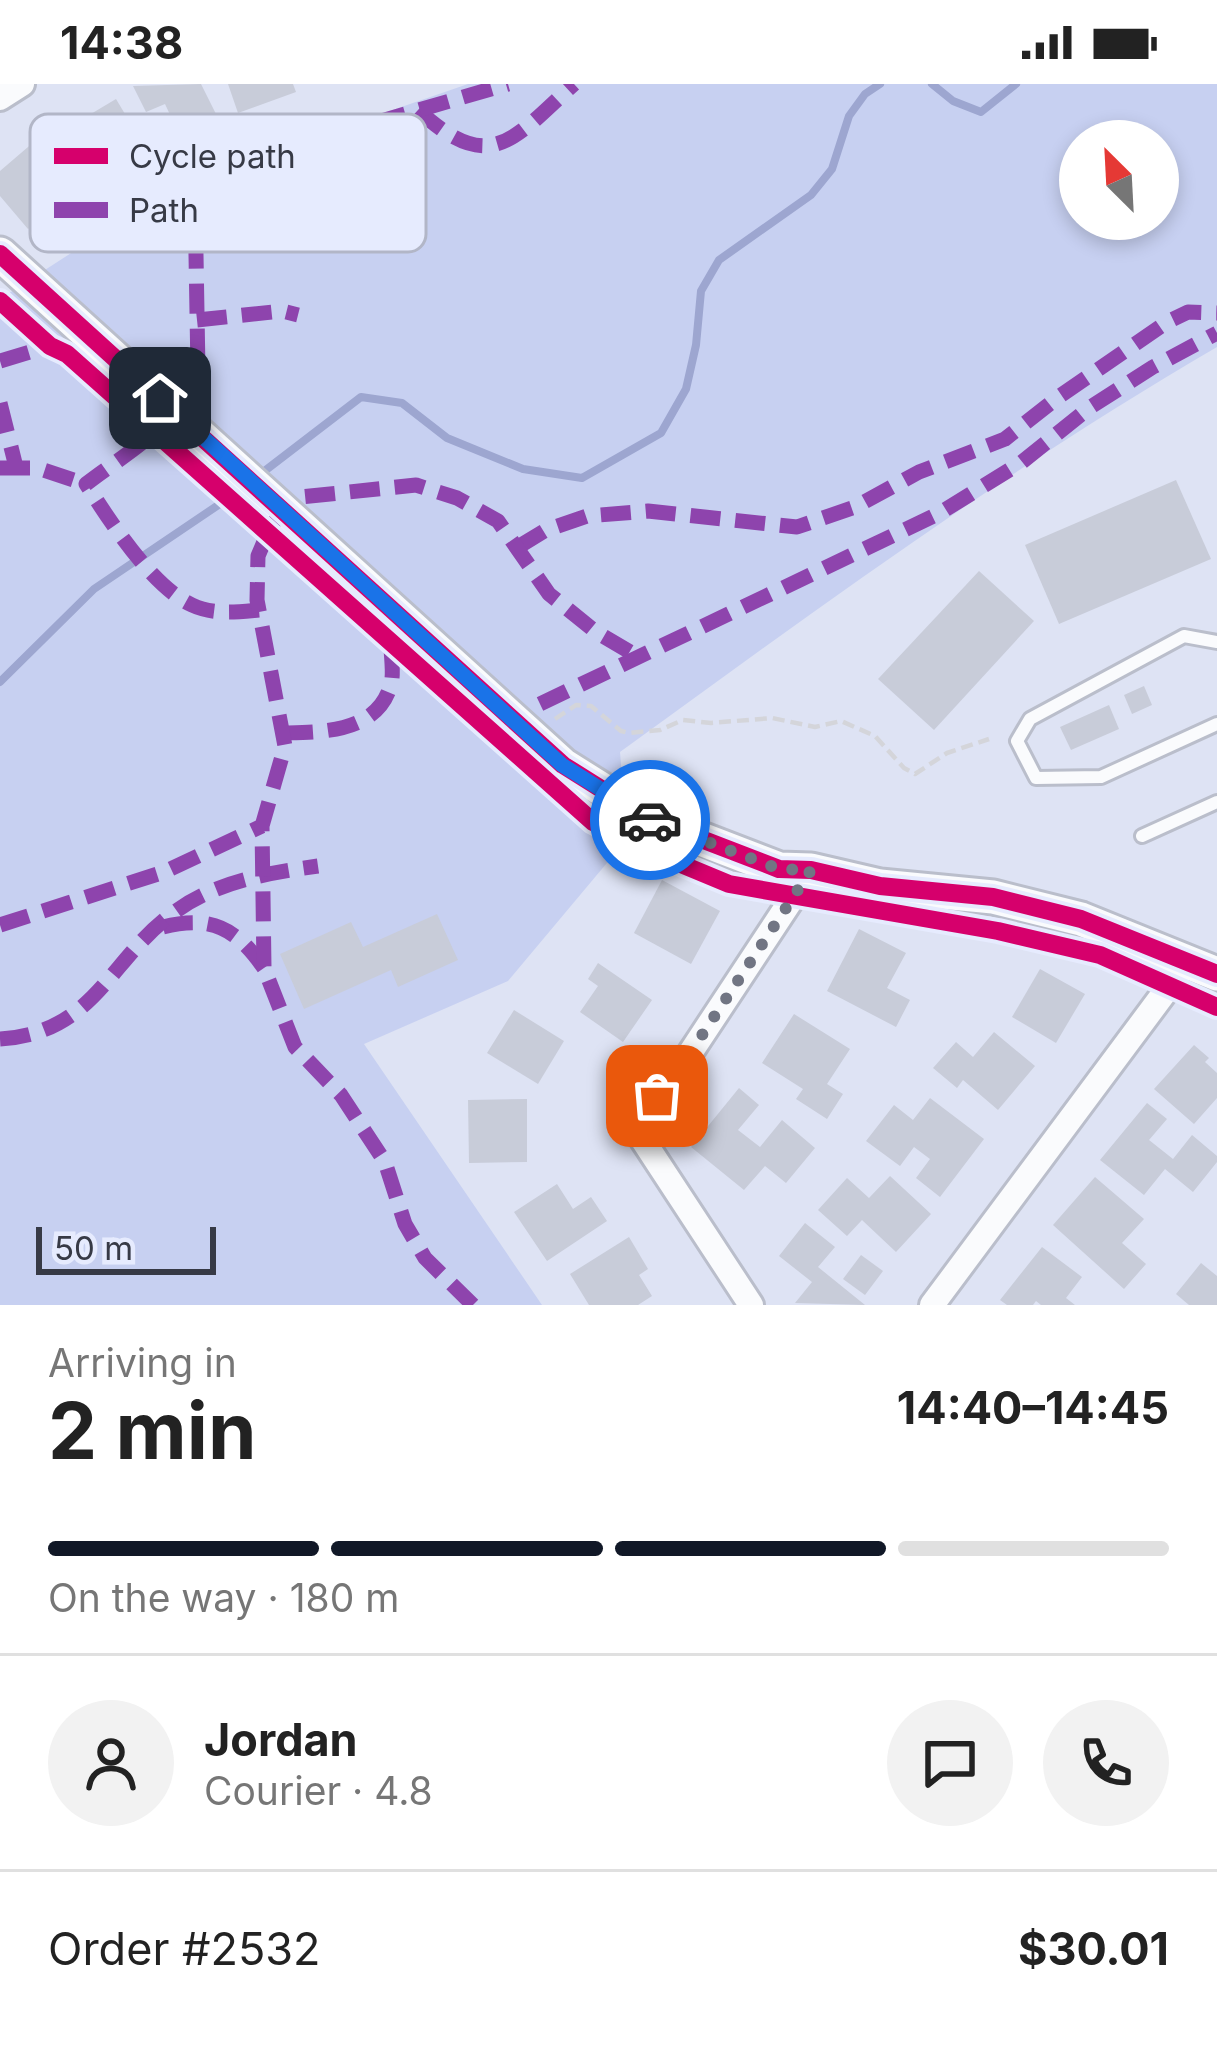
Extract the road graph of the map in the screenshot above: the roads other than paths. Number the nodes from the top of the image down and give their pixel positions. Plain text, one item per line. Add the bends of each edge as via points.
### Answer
1 (22, 84) edge
2 (0, 98) edge
3 (0, 254) edge
4 (1217, 642) edge
5 (1217, 724) edge
6 (1217, 802) edge
7 (1142, 836) dead end
8 (811, 870) junction
9 (1202, 968) edge
10 (751, 1305) edge
11 (932, 1305) edge

1 - 2 street
3 - 8 street via 562,765 649,819 779,869
4 - 5 lane via 1184,635 1030,719 1017,741 1036,778 1101,777
6 - 7 lane
8 - 9 street via 880,886 993,896
8 - 10 street via 681,1067 633,1125
9 - 11 street

